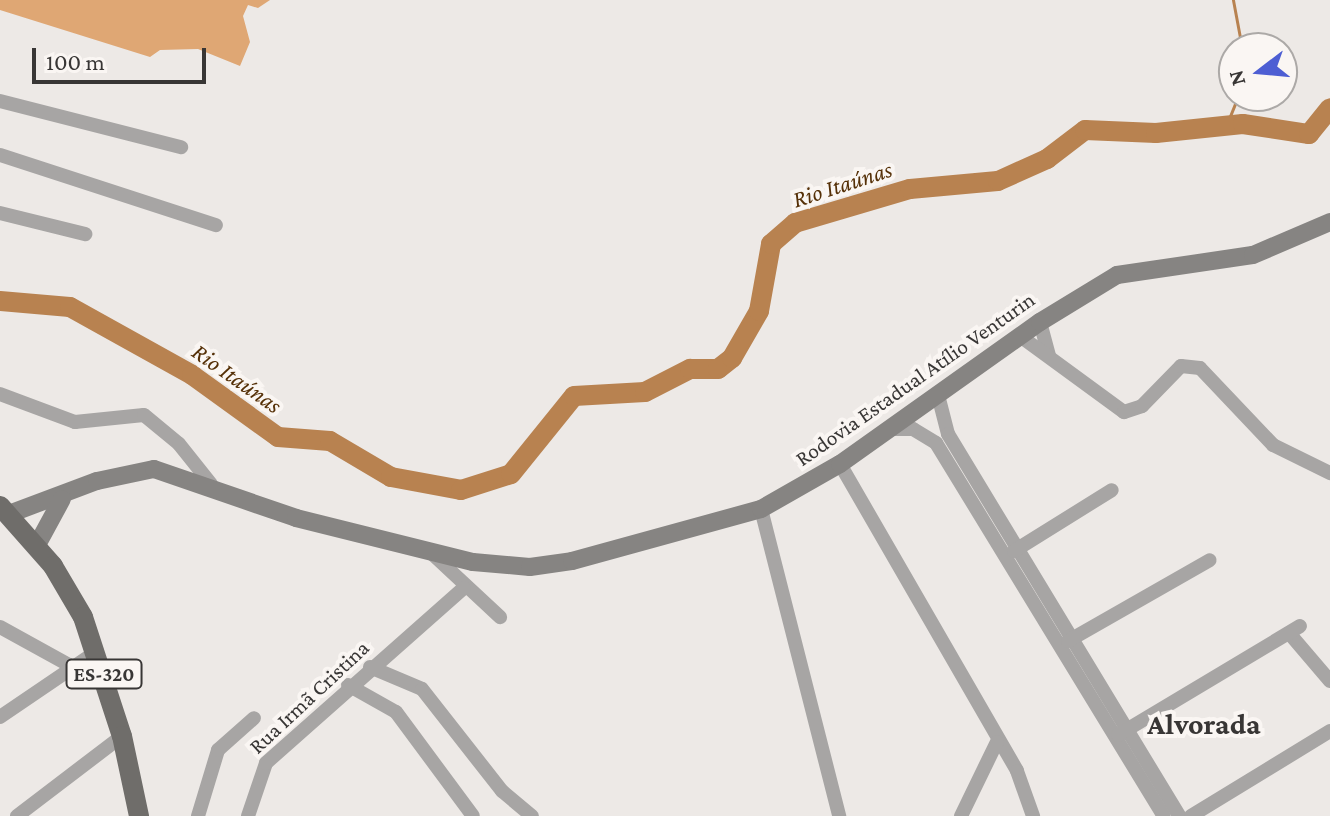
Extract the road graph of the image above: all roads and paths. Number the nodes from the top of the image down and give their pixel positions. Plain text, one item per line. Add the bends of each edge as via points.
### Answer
1 (0, 101) edge
2 (181, 147) dead end
3 (0, 155) edge
4 (0, 213) edge
5 (1330, 222) edge
6 (216, 225) dead end
7 (85, 234) dead end
8 (1040, 322) junction
9 (1020, 336) junction
10 (1049, 355) junction
11 (0, 394) edge
12 (938, 395) junction
13 (894, 429) junction
14 (840, 464) junction
15 (1330, 473) edge
16 (211, 484) junction
17 (1112, 490) dead end
18 (62, 499) junction
19 (761, 509) junction
20 (4, 510) edge
21 (37, 545) junction
22 (427, 549) junction
23 (1014, 551) junction
24 (1210, 560) dead end
25 (464, 588) junction
26 (500, 617) dead end
27 (0, 627) edge
28 (1067, 641) junction
29 (97, 651) junction
30 (69, 665) junction
31 (370, 667) junction
32 (1330, 681) edge
33 (348, 685) junction
34 (0, 717) edge
35 (254, 718) dead end
36 (1330, 731) edge
37 (1121, 734) junction
38 (122, 736) junction
39 (997, 742) junction
40 (138, 813) edge
41 (17, 816) edge
42 (198, 816) edge
43 (248, 816) edge
44 (473, 816) edge
45 (532, 816) edge
46 (839, 816) edge
47 (961, 816) edge
48 (1033, 816) edge
49 (1164, 816) edge
50 (1179, 816) edge
51 (1191, 816) edge

1 - 2 street
3 - 6 street
4 - 7 street
5 - 8 main road, Rodovia Estadual Atílio Venturin via 1253,255 1117,275
8 - 9 main road, Rodovia Estadual Atílio Venturin
8 - 10 street
9 - 10 street
9 - 12 main road, Rodovia Estadual Atílio Venturin
10 - 15 street via 1124,412 1142,406 1181,366 1200,368 1273,445
11 - 16 street via 75,422 144,415 179,444
12 - 13 main road, Rodovia Estadual Atílio Venturin
12 - 23 street via 948,434
13 - 14 main road, Rodovia Estadual Atílio Venturin
13 - 23 street via 913,429 936,443
14 - 19 main road, Rodovia Estadual Atílio Venturin
14 - 39 street
16 - 18 main road, Rodovia Estadual Atílio Venturin via 133,470
16 - 22 main road, Rodovia Estadual Atílio Venturin via 296,518
17 - 23 street
18 - 20 main road, Rodovia Estadual Atílio Venturin
18 - 21 main road
19 - 22 main road, Rodovia Estadual Atílio Venturin via 631,547 530,567
19 - 46 street
20 - 21 main road
21 - 29 main road, ES-320 via 69,588
22 - 25 street
23 - 28 street
24 - 28 street
25 - 26 street
25 - 31 street, Rua Irmã Cristina
27 - 30 street
28 - 37 street
29 - 30 street
29 - 38 main road, ES-320
30 - 34 street
31 - 33 street, Rua Irmã Cristina
31 - 45 street via 422,689 502,791
32 - 37 street via 1294,629
33 - 43 street, Rua Irmã Cristina via 266,763
33 - 44 street via 396,712
35 - 42 street via 218,750
36 - 51 street
37 - 49 street
37 - 50 street
38 - 40 main road, ES-320
38 - 41 street
39 - 47 street
39 - 48 street via 1025,787

